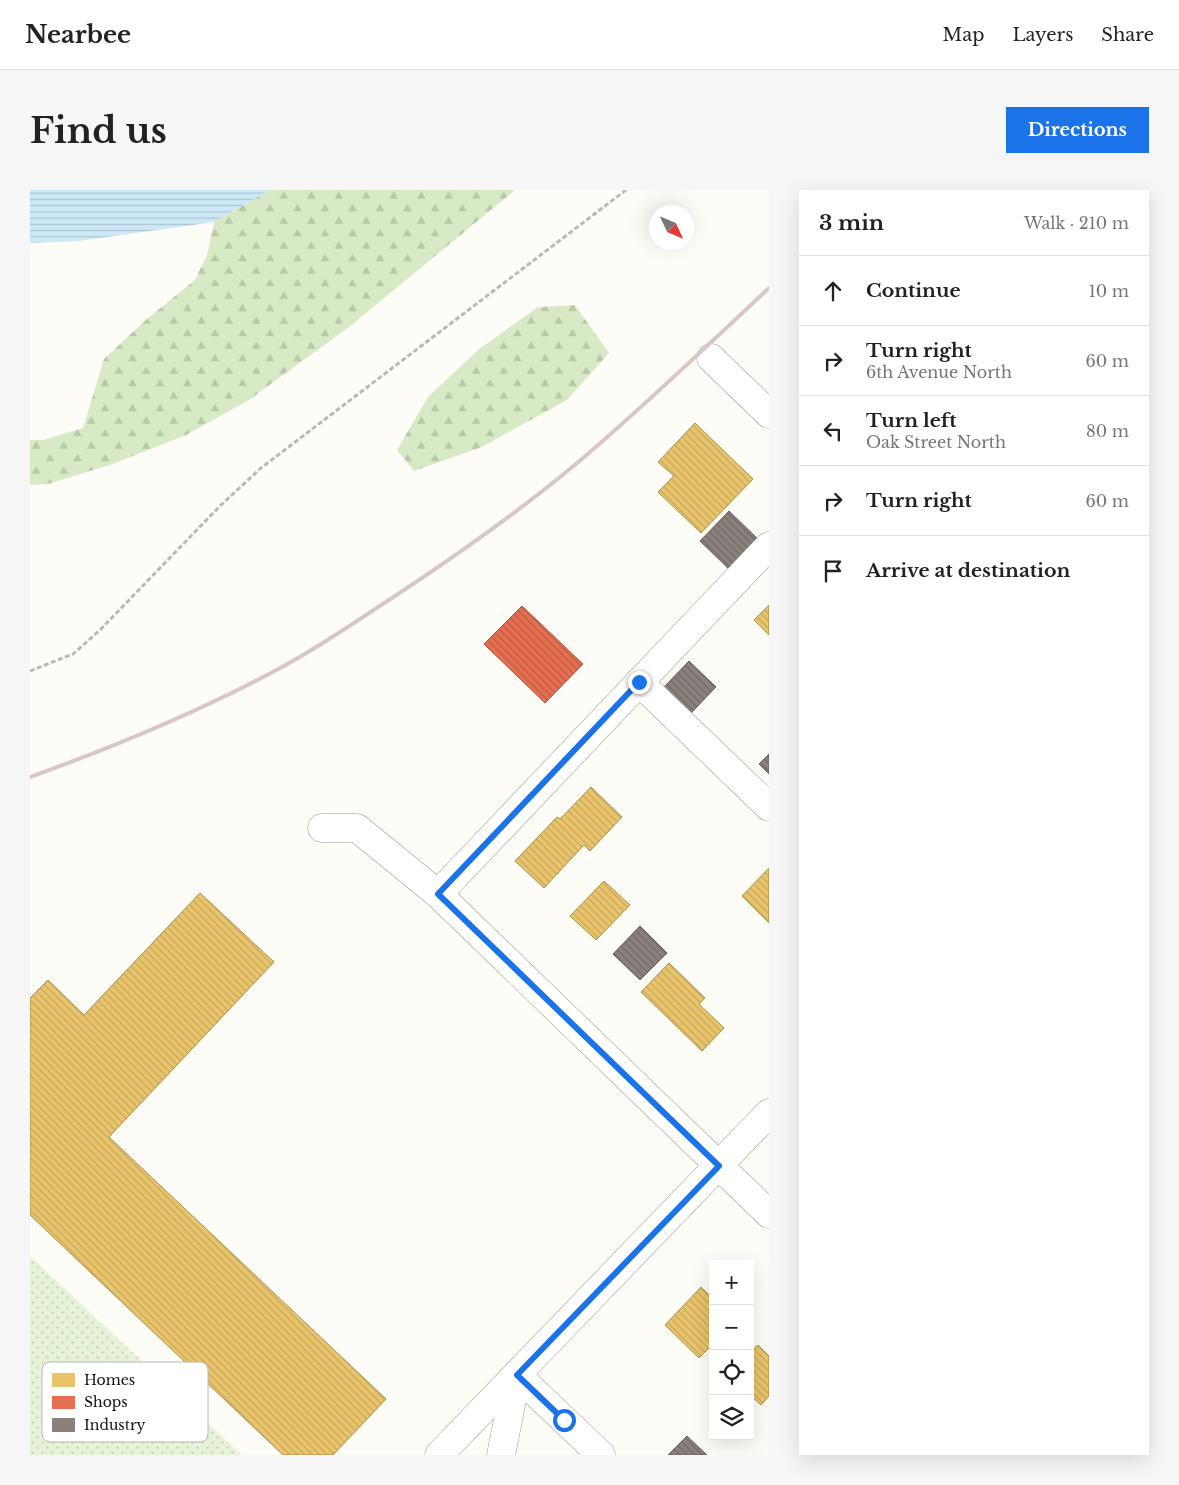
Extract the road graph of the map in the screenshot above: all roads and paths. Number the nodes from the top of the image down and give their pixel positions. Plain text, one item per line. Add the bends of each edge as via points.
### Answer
1 (626, 190) edge
2 (711, 358) dead end
3 (769, 414) edge
4 (769, 546) edge
5 (30, 671) edge
6 (639, 682) junction
7 (769, 807) edge
8 (322, 828) dead end
9 (438, 894) junction
10 (769, 1113) edge
11 (719, 1166) junction
12 (769, 1214) edge
13 (517, 1375) junction
14 (439, 1455) edge
15 (501, 1455) edge
16 (602, 1455) edge

1 - 5 path via 261,468 100,630 72,654
2 - 3 street
4 - 6 street
6 - 7 street
6 - 9 street
8 - 9 street via 357,828
9 - 11 street
10 - 11 street
11 - 12 street
11 - 13 street
13 - 14 street
13 - 15 street
13 - 16 street

